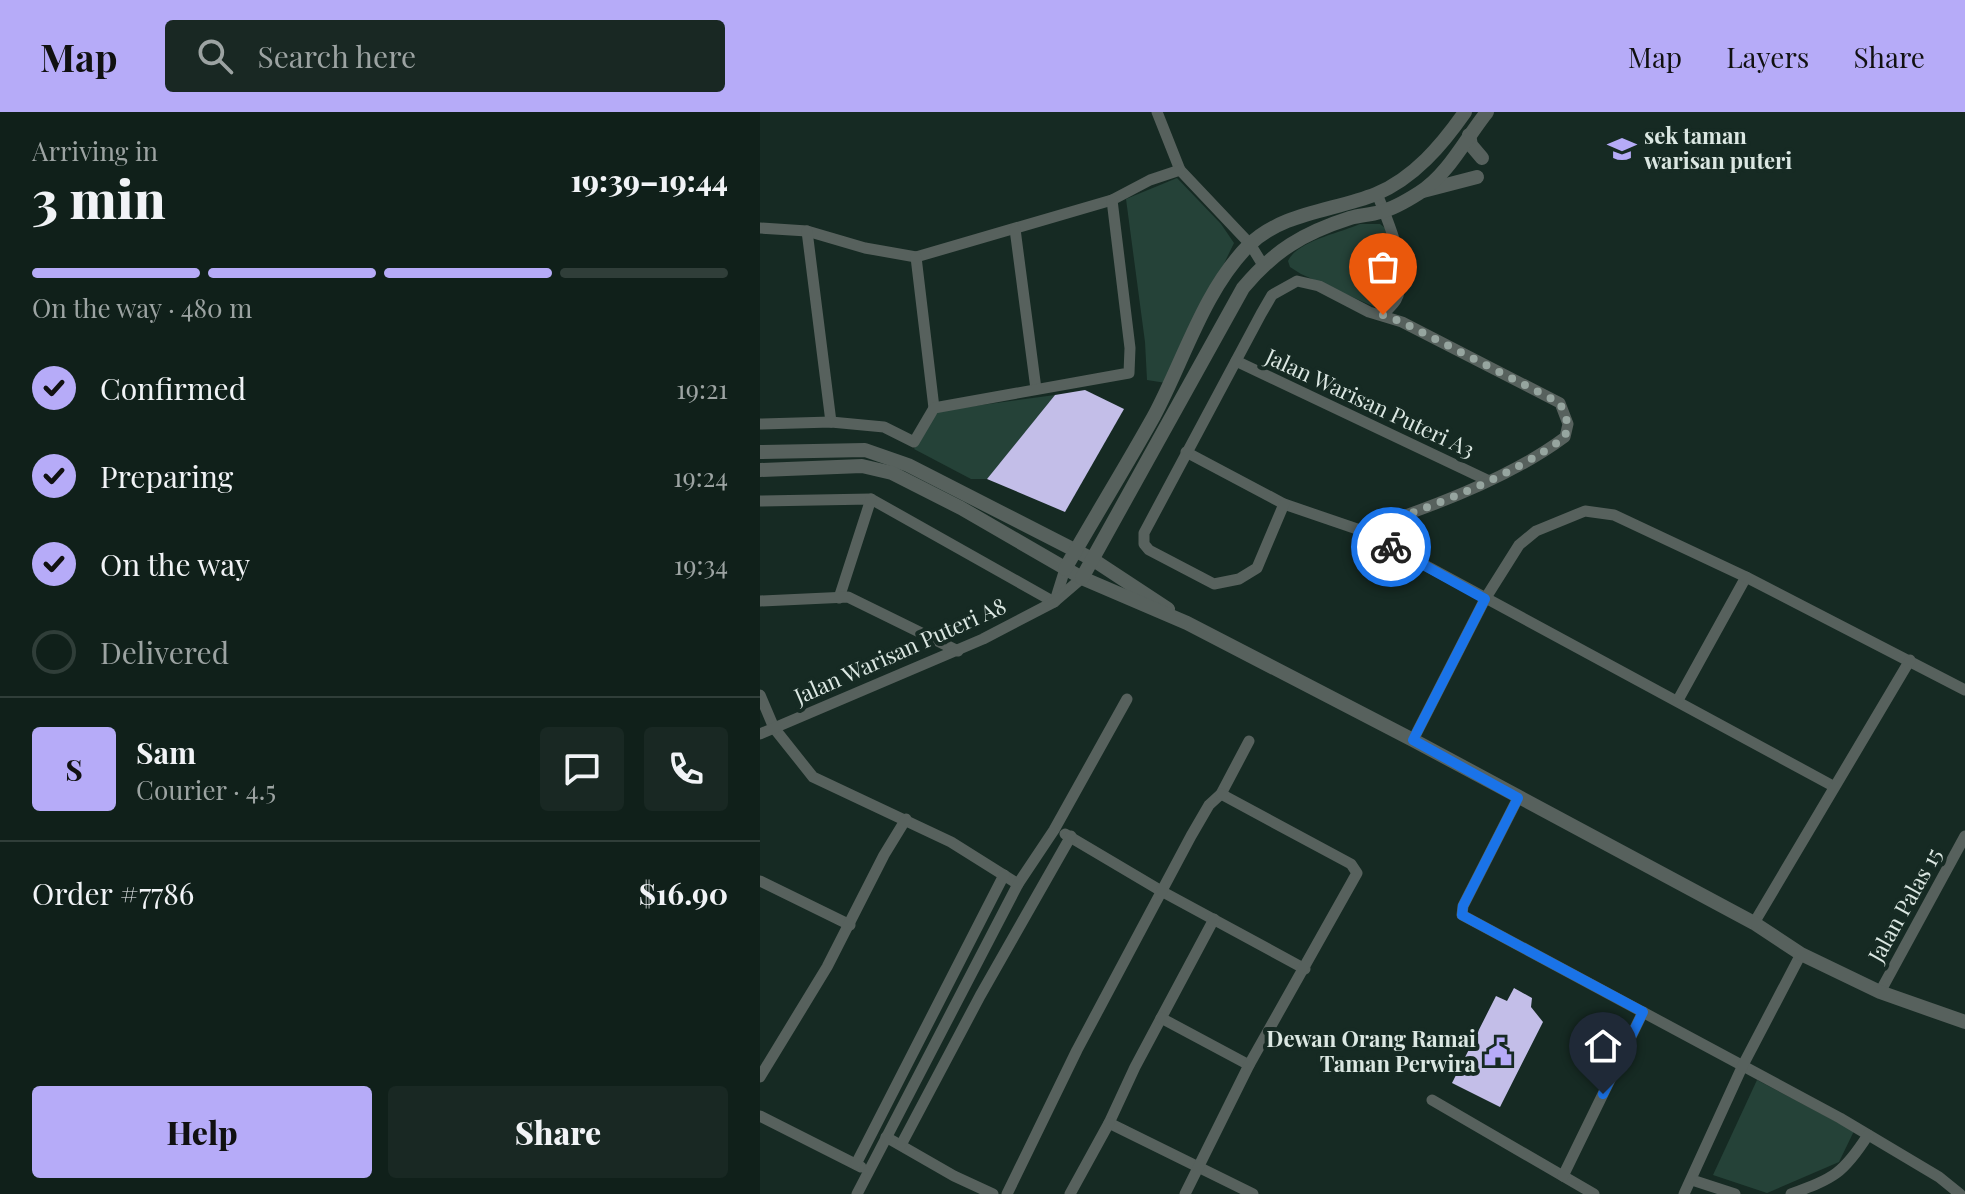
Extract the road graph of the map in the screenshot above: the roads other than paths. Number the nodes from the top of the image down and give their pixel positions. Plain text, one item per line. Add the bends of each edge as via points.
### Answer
1 (1157, 112) edge
2 (1465, 112) edge
3 (1487, 112) edge
4 (1469, 135) junction
5 (1482, 158) dead end
6 (1180, 170) junction
7 (1477, 177) dead end
8 (1422, 191) junction
9 (1377, 194) junction
10 (1112, 200) junction
11 (1384, 211) junction
12 (760, 228) edge
13 (1015, 229) junction
14 (807, 231) junction
15 (1250, 244) junction
16 (916, 257) junction
17 (1263, 265) junction
18 (1383, 315) junction
19 (1236, 361) junction
20 (1036, 389) junction
21 (934, 408) junction
22 (831, 422) junction
23 (760, 424) edge
24 (760, 452) edge
25 (1186, 452) junction
26 (760, 470) edge
27 (1487, 480) junction
28 (871, 499) junction
29 (760, 501) edge
30 (1284, 504) junction
31 (1360, 530) junction
32 (1075, 550) junction
33 (1092, 559) junction
34 (1065, 569) junction
35 (1746, 577) junction
36 (1082, 578) junction
37 (839, 598) junction
38 (1485, 599) junction
39 (760, 601) edge
40 (1054, 602) junction
41 (1187, 623) junction
42 (958, 651) junction
43 (1910, 660) junction
44 (1965, 690) edge
45 (760, 695) edge
46 (1127, 699) dead end
47 (1678, 700) junction
48 (774, 728) junction
49 (760, 734) edge
50 (1413, 740) junction
51 (1249, 741) dead end
52 (1833, 786) junction
53 (1221, 794) junction
54 (1518, 798) junction
55 (906, 819) junction
56 (1054, 830) junction
57 (1071, 836) junction
58 (1965, 837) edge
59 (1004, 875) junction
60 (760, 881) edge
61 (1018, 884) junction
62 (1163, 892) junction
63 (1214, 919) junction
64 (1754, 923) junction
65 (850, 925) junction
66 (1801, 954) junction
67 (1305, 969) junction
68 (1880, 992) junction
69 (1643, 1012) junction
70 (1161, 1018) junction
71 (1965, 1022) edge
72 (1249, 1065) junction
73 (1743, 1065) junction
74 (761, 1075) edge
75 (1432, 1100) dead end
76 (760, 1116) edge
77 (1109, 1123) junction
78 (1868, 1135) junction
79 (886, 1137) junction
80 (901, 1145) junction
81 (856, 1164) junction
82 (1197, 1168) junction
83 (869, 1171) junction
84 (1563, 1176) junction
85 (1692, 1180) junction
86 (857, 1194) edge
87 (993, 1194) edge
88 (1007, 1194) edge
89 (1070, 1194) edge
90 (1185, 1194) edge
91 (1253, 1194) edge
92 (1594, 1194) edge
93 (1684, 1194) edge
94 (1735, 1194) edge
95 (1791, 1194) edge
96 (1960, 1194) edge

1 - 6 street
2 - 9 street via 1434,152
3 - 4 street
4 - 5 street
4 - 8 street
6 - 10 street
6 - 15 street
7 - 8 street
8 - 11 street
9 - 11 street
9 - 15 street via 1304,214
10 - 13 street
10 - 20 street via 1129,373
11 - 17 street via 1312,232
11 - 18 street via 1401,276 1396,299
12 - 14 street
13 - 16 street
13 - 20 street
14 - 16 street
14 - 22 street
15 - 17 street
15 - 32 street via 1223,277 1155,414
16 - 21 street
17 - 33 street via 1243,288
18 - 19 street via 1297,281 1272,295
18 - 27 street via 1560,403 1568,424 1565,437
19 - 25 street
19 - 27 street, Jalan Warisan Puteri A3
20 - 21 street
21 - 22 street via 914,442 884,427
22 - 23 street
24 - 32 street via 865,450 908,465
25 - 30 street
25 - 30 street via 1144,533 1149,550 1214,584 1239,579 1257,568
26 - 34 street via 862,466 892,473
27 - 31 street
28 - 29 street
28 - 37 street
28 - 40 street
30 - 31 street
31 - 38 street
32 - 33 street
32 - 34 street
33 - 36 street
33 - 41 street
34 - 36 street
34 - 40 street
35 - 38 street via 1614,515 1585,511 1536,531 1519,545
35 - 43 street
35 - 47 street
36 - 40 street, Jalan Warisan Puteri A8
36 - 41 street
37 - 39 street
37 - 42 street via 848,597
38 - 47 street
38 - 50 street
40 - 42 street, Jalan Warisan Puteri A8
41 - 50 street
42 - 48 street, Jalan Warisan Puteri A8
43 - 44 street
43 - 52 street
45 - 48 street
46 - 56 street
47 - 52 street
48 - 49 street, Jalan Warisan Puteri A8
48 - 55 street via 813,777
50 - 54 street
51 - 53 street
52 - 64 street
53 - 62 street via 1209,805
53 - 67 street via 1355,868 1357,873
54 - 64 street
54 - 69 street via 1462,915
55 - 59 street
55 - 65 street
56 - 57 street
56 - 61 street
57 - 62 street
57 - 80 street
58 - 68 street, Jalan Palas 15
59 - 61 street
59 - 81 street
60 - 65 street
61 - 79 street
62 - 63 street
62 - 88 street
63 - 67 street
63 - 70 street
64 - 66 street
65 - 74 street
66 - 68 street
66 - 73 street
67 - 72 street
68 - 71 street
69 - 73 street
69 - 84 street
70 - 72 street
70 - 77 street
72 - 82 street
73 - 78 street
73 - 85 street
75 - 84 street
76 - 81 street
77 - 82 street
77 - 89 street
78 - 95 street via 1848,1166
78 - 96 street
79 - 80 street
79 - 83 street
80 - 87 street
81 - 83 street
82 - 90 street
82 - 91 street
83 - 86 street
84 - 92 street
85 - 93 street
85 - 94 street

